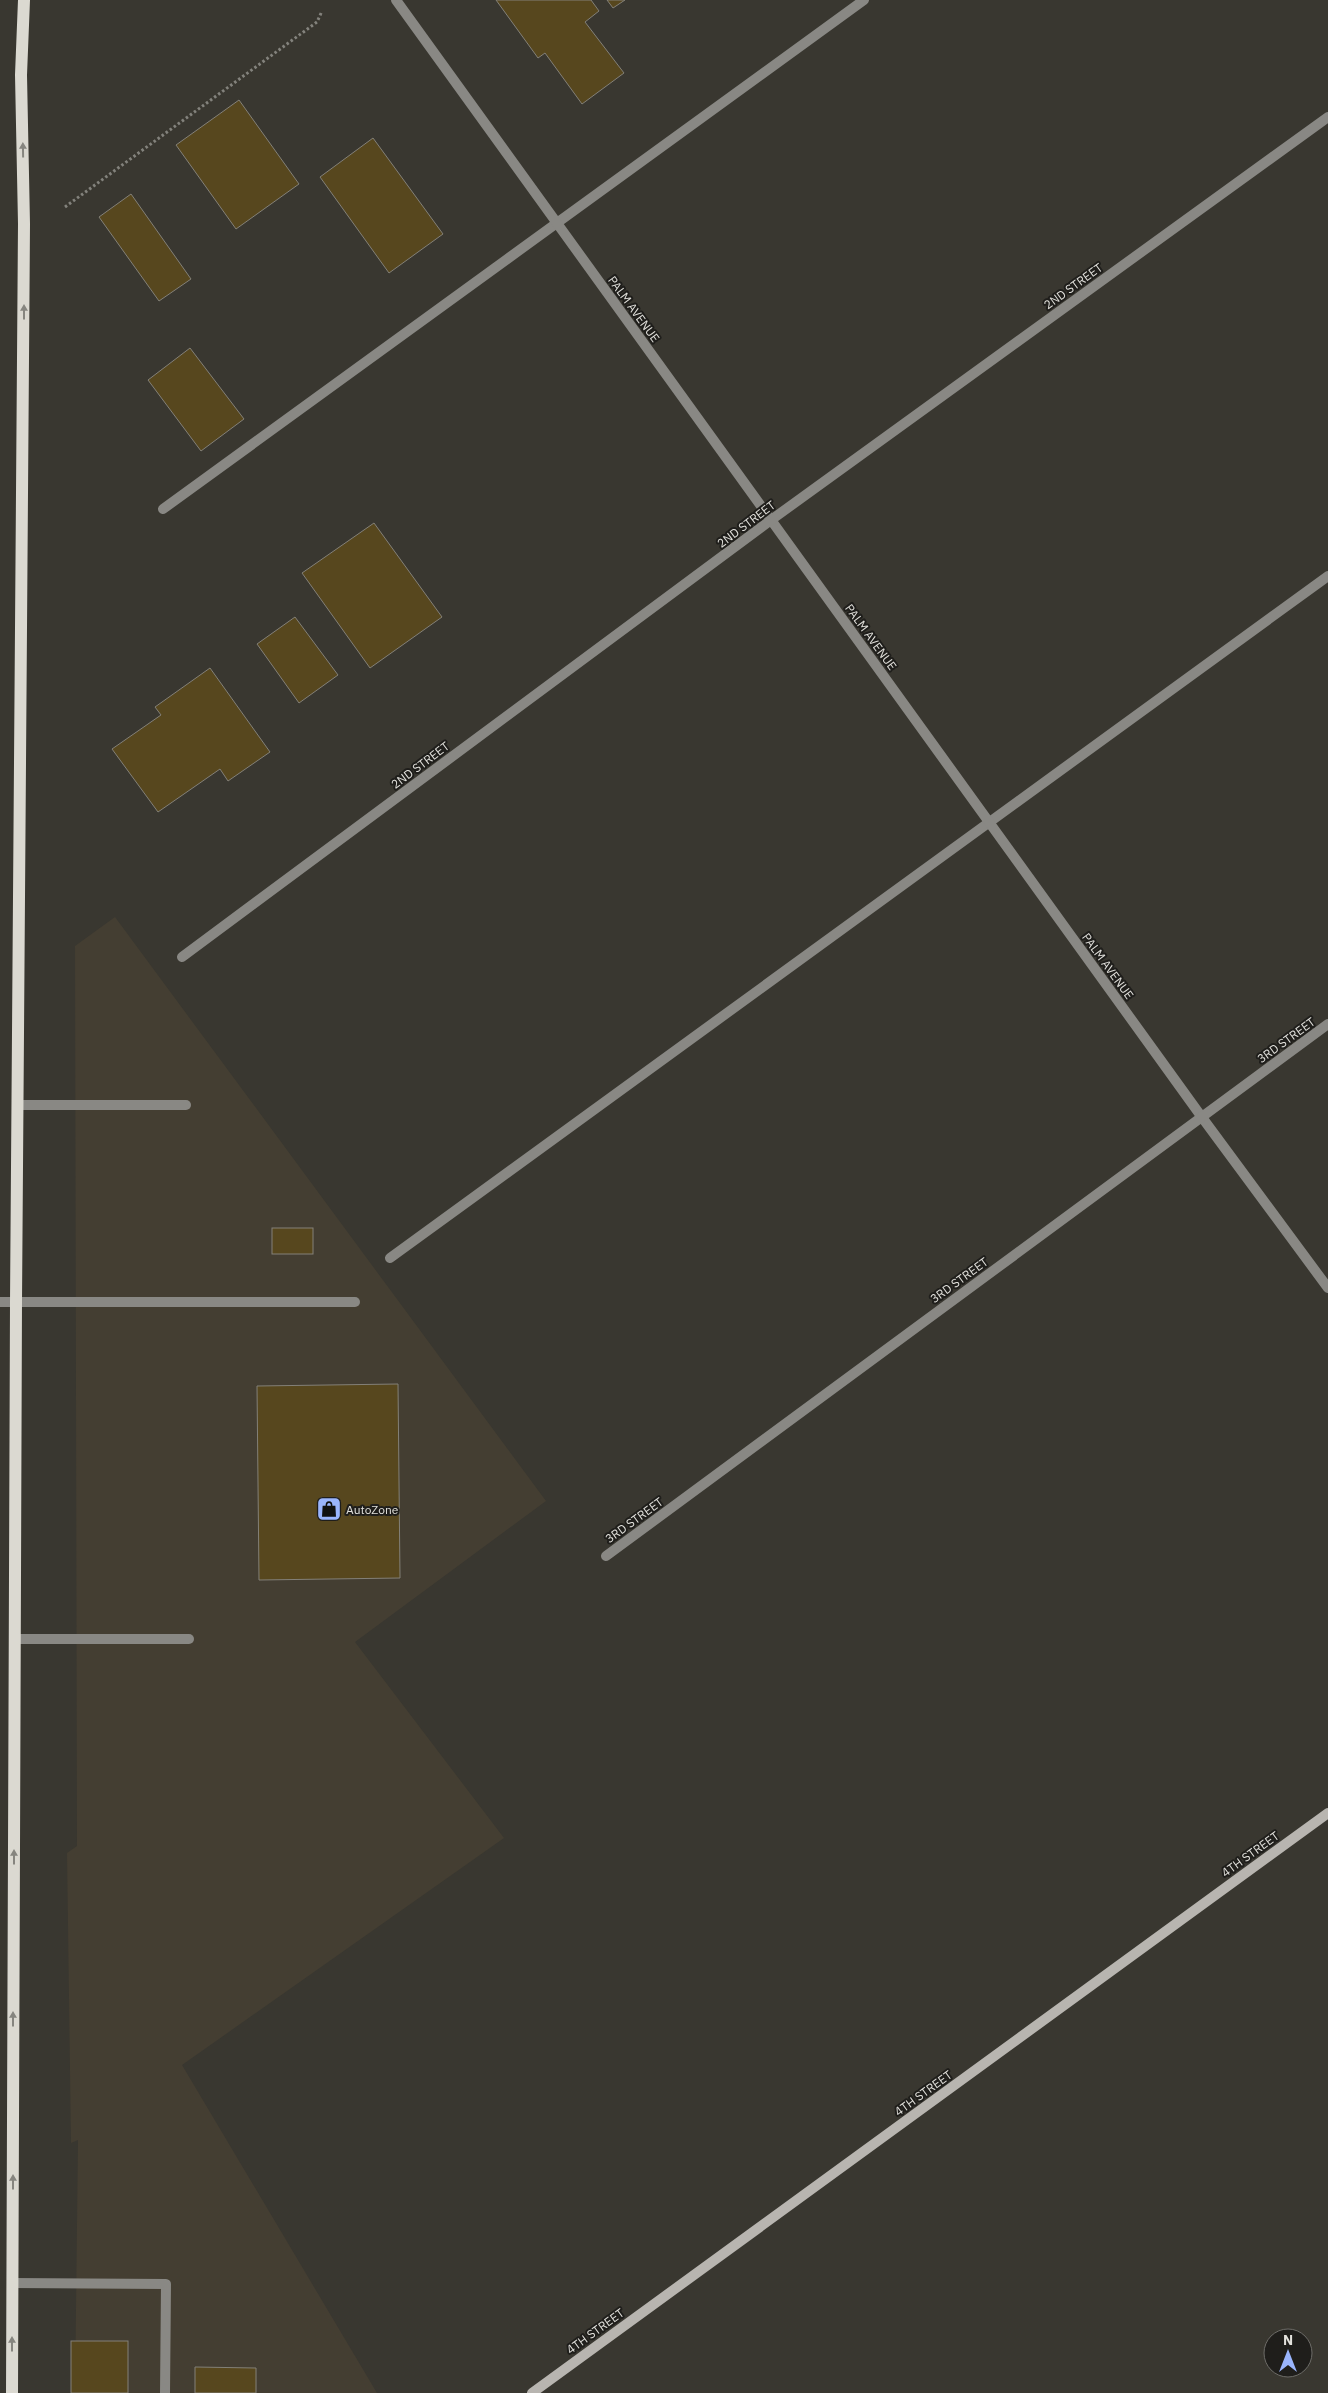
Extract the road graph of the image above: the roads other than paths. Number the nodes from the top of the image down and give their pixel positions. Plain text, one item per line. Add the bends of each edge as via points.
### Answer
1 (24, 0) edge
2 (396, 0) edge
3 (864, 0) edge
4 (1328, 117) edge
5 (557, 223) junction
6 (163, 509) dead end
7 (771, 520) junction
8 (1328, 576) edge
9 (989, 822) junction
10 (182, 957) dead end
11 (1328, 1024) edge
12 (19, 1105) junction
13 (186, 1105) dead end
14 (1201, 1116) junction
15 (390, 1258) dead end
16 (1328, 1288) edge
17 (0, 1302) edge
18 (16, 1302) junction
19 (355, 1302) dead end
20 (606, 1556) dead end
21 (15, 1639) junction
22 (189, 1639) dead end
23 (1328, 1813) edge
24 (12, 2283) junction
25 (12, 2393) edge
26 (165, 2393) edge
27 (532, 2393) edge

12 -> 1 main road via 24,234 21,76
2 - 5 street, PALM AVENUE
3 - 5 street
4 - 7 street, 2ND STREET
5 - 6 street
5 - 7 street, PALM AVENUE
7 - 9 street, PALM AVENUE
7 - 10 street, 2ND STREET
8 - 9 street
9 - 14 street, PALM AVENUE
9 - 15 street
11 - 14 street, 3RD STREET
12 - 13 street
12 - 18 main road
14 - 16 street, PALM AVENUE
14 - 20 street, 3RD STREET
17 - 18 street
18 - 19 street
18 - 21 main road
21 - 22 street
24 -> 21 main road
23 - 27 street, 4TH STREET
25 -> 24 main road
24 - 26 street via 166,2284

